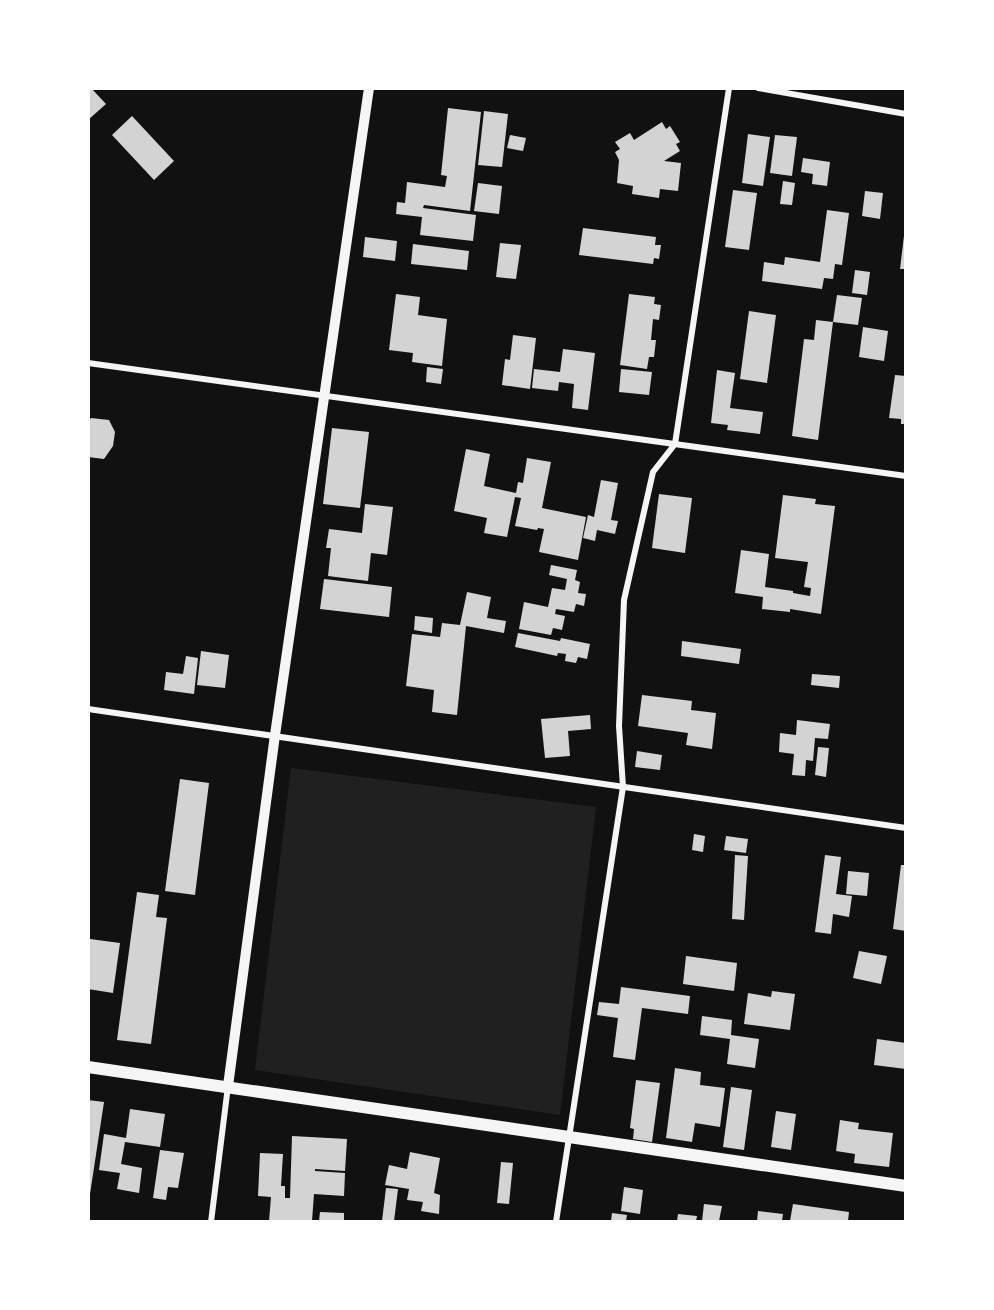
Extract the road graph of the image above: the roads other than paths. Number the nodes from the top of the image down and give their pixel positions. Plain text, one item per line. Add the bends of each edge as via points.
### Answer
1 (369, 88) edge
2 (729, 88) edge
3 (758, 88) edge
4 (906, 114) edge
5 (88, 363) edge
6 (326, 396) junction
7 (675, 444) junction
8 (906, 476) edge
9 (88, 709) edge
10 (275, 735) junction
11 (622, 787) junction
12 (906, 828) edge
13 (88, 1067) edge
14 (228, 1086) junction
15 (569, 1136) junction
16 (906, 1186) edge
17 (211, 1221) edge
18 (556, 1221) edge

1 - 6 street
2 - 7 street
3 - 4 street
5 - 6 street
6 - 7 street
6 - 10 street
7 - 8 street
7 - 11 street via 653,471 624,600 618,726
9 - 10 street
10 - 11 street
10 - 14 street
11 - 12 street
11 - 15 street
13 - 14 main road
14 - 15 main road
14 - 17 street
15 - 16 main road
15 - 18 street

